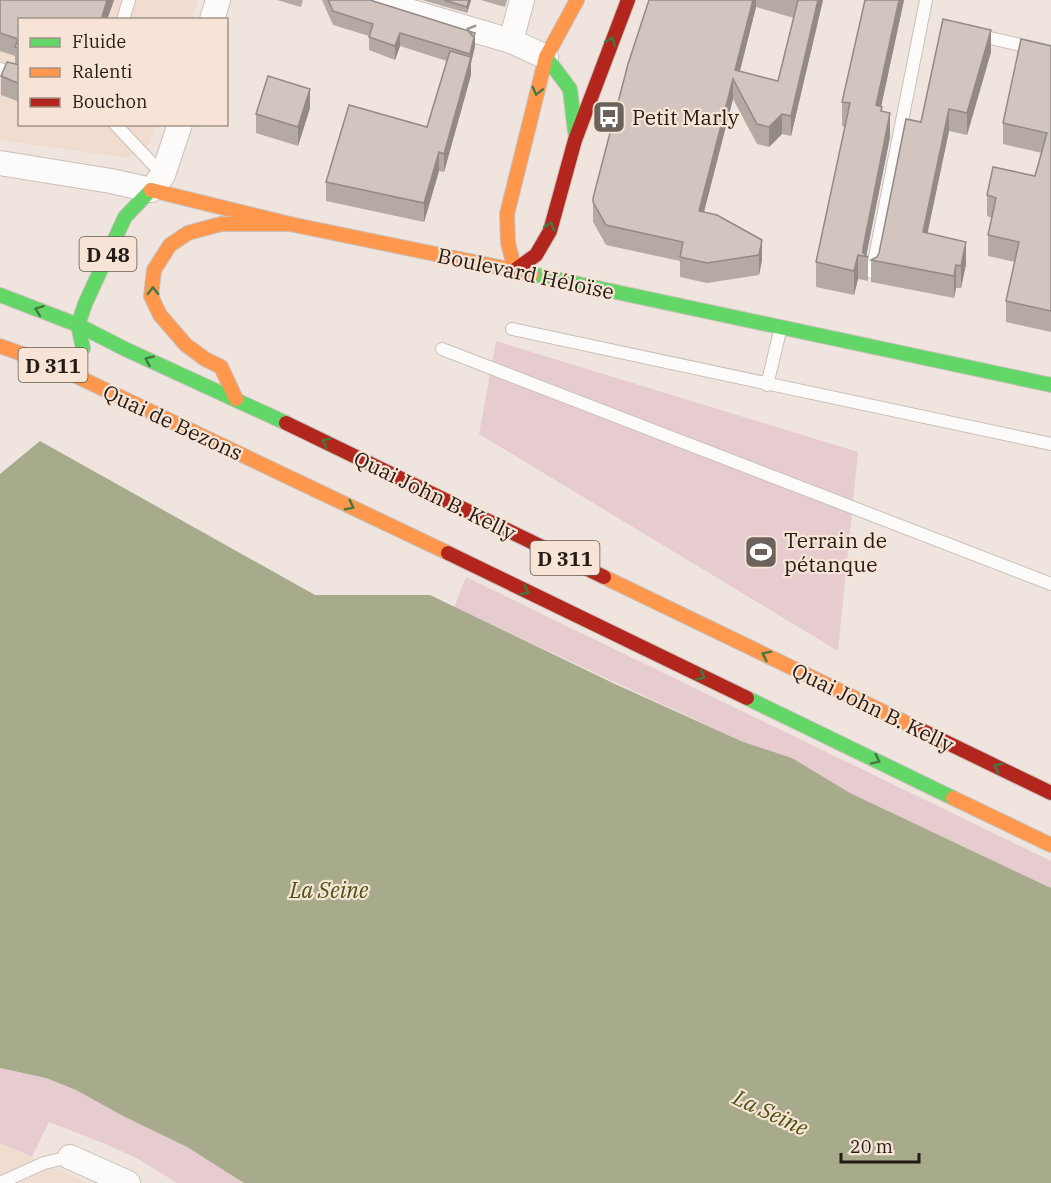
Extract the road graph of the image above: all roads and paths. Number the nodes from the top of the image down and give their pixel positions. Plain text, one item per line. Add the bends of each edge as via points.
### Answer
1 (129, 0) edge
2 (218, 0) edge
3 (371, 0) edge
4 (522, 0) edge
5 (577, 0) edge
6 (628, 0) edge
7 (926, 0) edge
8 (124, 18) edge
9 (213, 18) edge
10 (973, 34) edge
11 (511, 41) junction
12 (1051, 52) edge
13 (546, 57) junction
14 (0, 69) edge
15 (18, 75) edge
16 (116, 126) edge
17 (179, 126) edge
18 (575, 140) junction
19 (0, 164) edge
20 (157, 183) junction
21 (290, 224) junction
22 (515, 270) junction
23 (871, 273) edge
24 (0, 295) edge
25 (78, 325) junction
26 (781, 326) junction
27 (512, 329) dead end
28 (62, 335) dead end
29 (39, 345) dead end
30 (0, 346) edge
31 (442, 349) dead end
32 (22, 354) junction
33 (767, 385) junction
34 (1051, 385) edge
35 (104, 389) junction
36 (237, 399) junction
37 (1051, 444) edge
38 (1051, 584) edge
39 (1051, 793) edge
40 (1051, 845) edge
41 (70, 1157) joint
42 (0, 1183) edge
43 (128, 1183) edge

1 - 8 lane
2 - 9 street
11 -> 3 street
4 - 11 street
5 - 13 main road
18 -> 6 main road
7 - 23 lane
10 - 12 lane
11 - 13 street
13 - 18 main road via 570,89
13 -> 22 main road via 507,214 508,243
14 - 15 lane
16 - 20 lane
17 - 20 street
22 -> 18 main road via 536,255 550,231
19 - 20 street, Boulevard Héloïse via 111,181
20 - 21 main road, Boulevard Héloïse
20 - 25 main road, D 48 via 125,217
21 - 22 main road, Boulevard Héloïse
36 -> 21 main road via 221,367 186,345 160,315 151,296 154,270 170,245 188,233 221,224
22 - 26 main road, Boulevard Héloïse
25 -> 24 main road, D 311
25 - 28 main road
25 - 35 main road via 86,365
36 -> 25 main road, Quai John B. Kelly / D 311
26 - 33 lane
26 - 34 main road, Boulevard Héloïse
27 - 33 lane
29 - 32 main road
30 - 32 main road, Quai de Bezons / D 311
31 - 38 lane
32 - 35 main road, Quai de Bezons / D 311
33 - 37 lane
35 -> 40 main road, Quai de Bezons / D 311
39 -> 36 main road, Quai John B. Kelly / D 311
41 - 42 lane via 44,1163
41 - 43 street

